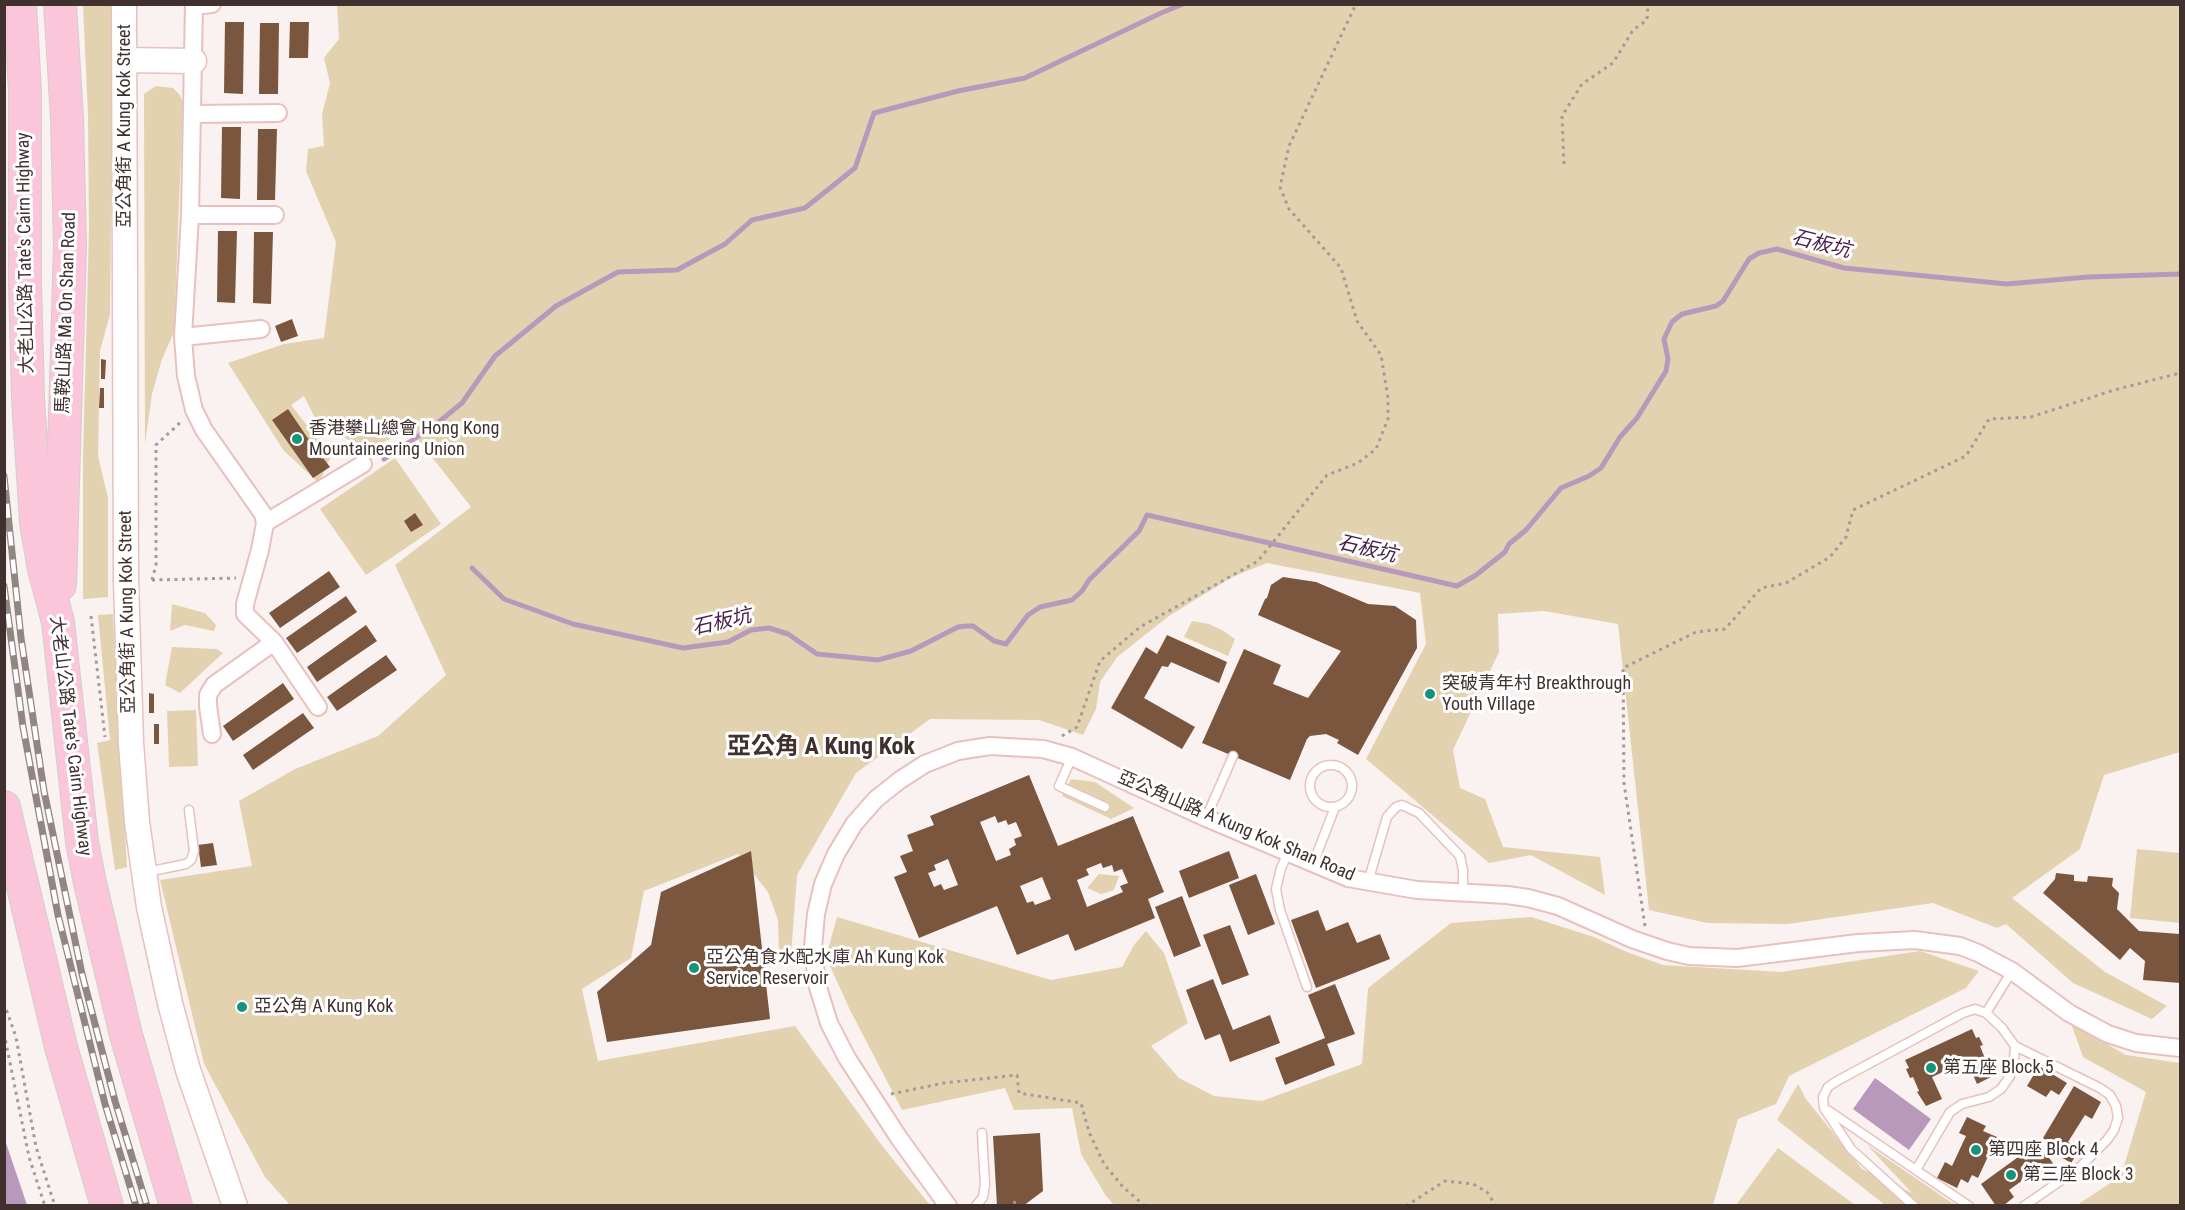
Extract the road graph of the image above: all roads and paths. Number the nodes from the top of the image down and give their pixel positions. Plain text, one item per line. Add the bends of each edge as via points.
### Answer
1 (20, 4) edge
2 (60, 4) edge
3 (124, 4) edge
4 (212, 4) edge
5 (1356, 4) edge
6 (1648, 4) edge
7 (194, 5) edge
8 (124, 60) junction
9 (194, 61) junction
10 (278, 113) dead end
11 (193, 114) junction
12 (1564, 164) dead end
13 (190, 215) junction
14 (275, 215) dead end
15 (261, 329) dead end
16 (183, 337) junction
17 (2181, 373) edge
18 (194, 410) junction
19 (363, 464) dead end
20 (265, 523) junction
21 (252, 576) junction
22 (91, 616) dead end
23 (58, 622) junction
24 (274, 642) junction
25 (318, 707) dead end
26 (212, 734) dead end
27 (105, 737) dead end
28 (1043, 749) junction
29 (1072, 756) junction
30 (1233, 756) dead end
31 (4, 807) edge
32 (1104, 807) dead end
33 (1335, 807) junction
34 (189, 810) dead end
35 (1206, 818) junction
36 (1288, 853) junction
37 (1312, 864) junction
38 (143, 873) junction
39 (1368, 883) junction
40 (1463, 892) junction
41 (1647, 944) junction
42 (2012, 971) junction
43 (1306, 987) dead end
44 (4, 1003) edge
45 (1986, 1013) junction
46 (4, 1033) edge
47 (2015, 1046) junction
48 (2181, 1048) edge
49 (886, 1095) dead end
50 (1824, 1108) junction
51 (982, 1134) dead end
52 (1916, 1170) junction
53 (1014, 1201) dead end
54 (45, 1206) edge
55 (55, 1206) edge
56 (107, 1206) edge
57 (176, 1206) edge
58 (235, 1206) edge
59 (948, 1206) edge
60 (976, 1206) edge
61 (1016, 1206) edge
62 (1145, 1206) edge
63 (1406, 1206) edge
64 (1496, 1206) edge
65 (1914, 1206) edge
66 (1969, 1206) edge
67 (2024, 1206) edge

1 - 23 highway, 大老山公路 Tate's Cairn Highway via 25,92 28,398 36,523
2 - 23 highway, 馬鞍山路 Ma On Shan Road via 70,246
3 - 8 main road, 亞公角街 A Kung Kok Street
4 - 7 street
5 - 28 path via 1289,146 1280,187 1289,209 1341,268 1357,321 1381,355 1388,420 1376,449 1358,463 1327,476 1258,561 1140,627 1100,660 1077,727
6 - 12 path via 1647,20 1633,30 1614,63 1582,84 1562,116
7 - 9 street
8 - 9 main road
8 - 38 main road, 亞公角街 A Kung Kok Street via 128,690
9 - 11 street
10 - 11 street
11 - 13 street
13 - 14 street
13 - 16 street
15 - 16 street
16 - 18 street
17 - 41 path via 2031,417 1989,419 1966,456 1853,510 1846,537 1830,557 1786,583 1761,588 1725,629 1696,632 1623,668 1624,783
18 - 20 street via 263,514
18 - 21 path via 156,444 156,565 152,580
19 - 20 street
20 - 21 street
21 - 24 street via 245,614
22 - 27 path
23 - 57 highway, 大老山公路 Tate's Cairn Highway via 88,873 126,1035
24 - 25 street
24 - 26 street via 214,685 208,695
28 - 29 street, 亞公角山路 A Kung Kok Shan Road
28 - 59 street, 亞公角山路 A Kung Kok Shan Road via 990,746 958,751 925,764 876,799 854,824 822,884 813,947 829,1023 847,1058
29 - 32 lane via 1059,786
29 - 35 street, 亞公角山路 A Kung Kok Shan Road
30 - 35 lane
31 - 56 highway via 61,1047
33 - 33 lane via 1322,805 1312,795 1311,782 1324,766 1338,766 1351,781 1347,800
33 - 37 lane
34 - 38 lane via 194,851 191,860
35 - 36 street, 亞公角山路 A Kung Kok Shan Road
36 - 37 street, 亞公角山路 A Kung Kok Shan Road
36 - 43 lane via 1276,889
37 - 39 street, 亞公角山路 A Kung Kok Shan Road
38 - 58 main road, 亞公角街 A Kung Kok Street via 178,1034
39 - 40 street, 亞公角山路 A Kung Kok Shan Road
39 - 40 lane via 1388,817 1402,805 1419,813 1460,856
40 - 41 street, 亞公角山路 A Kung Kok Shan Road via 1541,901
41 - 42 street, 亞公角山路 A Kung Kok Shan Road via 1689,956 1730,958 1915,939 1960,946
42 - 45 lane
42 - 48 street, 亞公角山路 A Kung Kok Shan Road via 2069,1013 2108,1034 2136,1043
44 - 55 path via 16,1037 36,1147
45 - 47 lane
45 - 50 lane via 1963,1012 1837,1081 1823,1097
46 - 54 path via 29,1157
47 - 52 lane via 2010,1076 2001,1089 1950,1112
47 - 67 lane via 2100,1088 2110,1095 2118,1118 2107,1140 2079,1168
49 - 62 path via 944,1083 1017,1075 1019,1093 1081,1103 1104,1164
50 - 52 lane
50 - 65 lane via 1851,1149
51 - 60 lane via 985,1185
52 - 66 lane
53 - 61 path
63 - 64 path via 1445,1180 1473,1184 1487,1192

